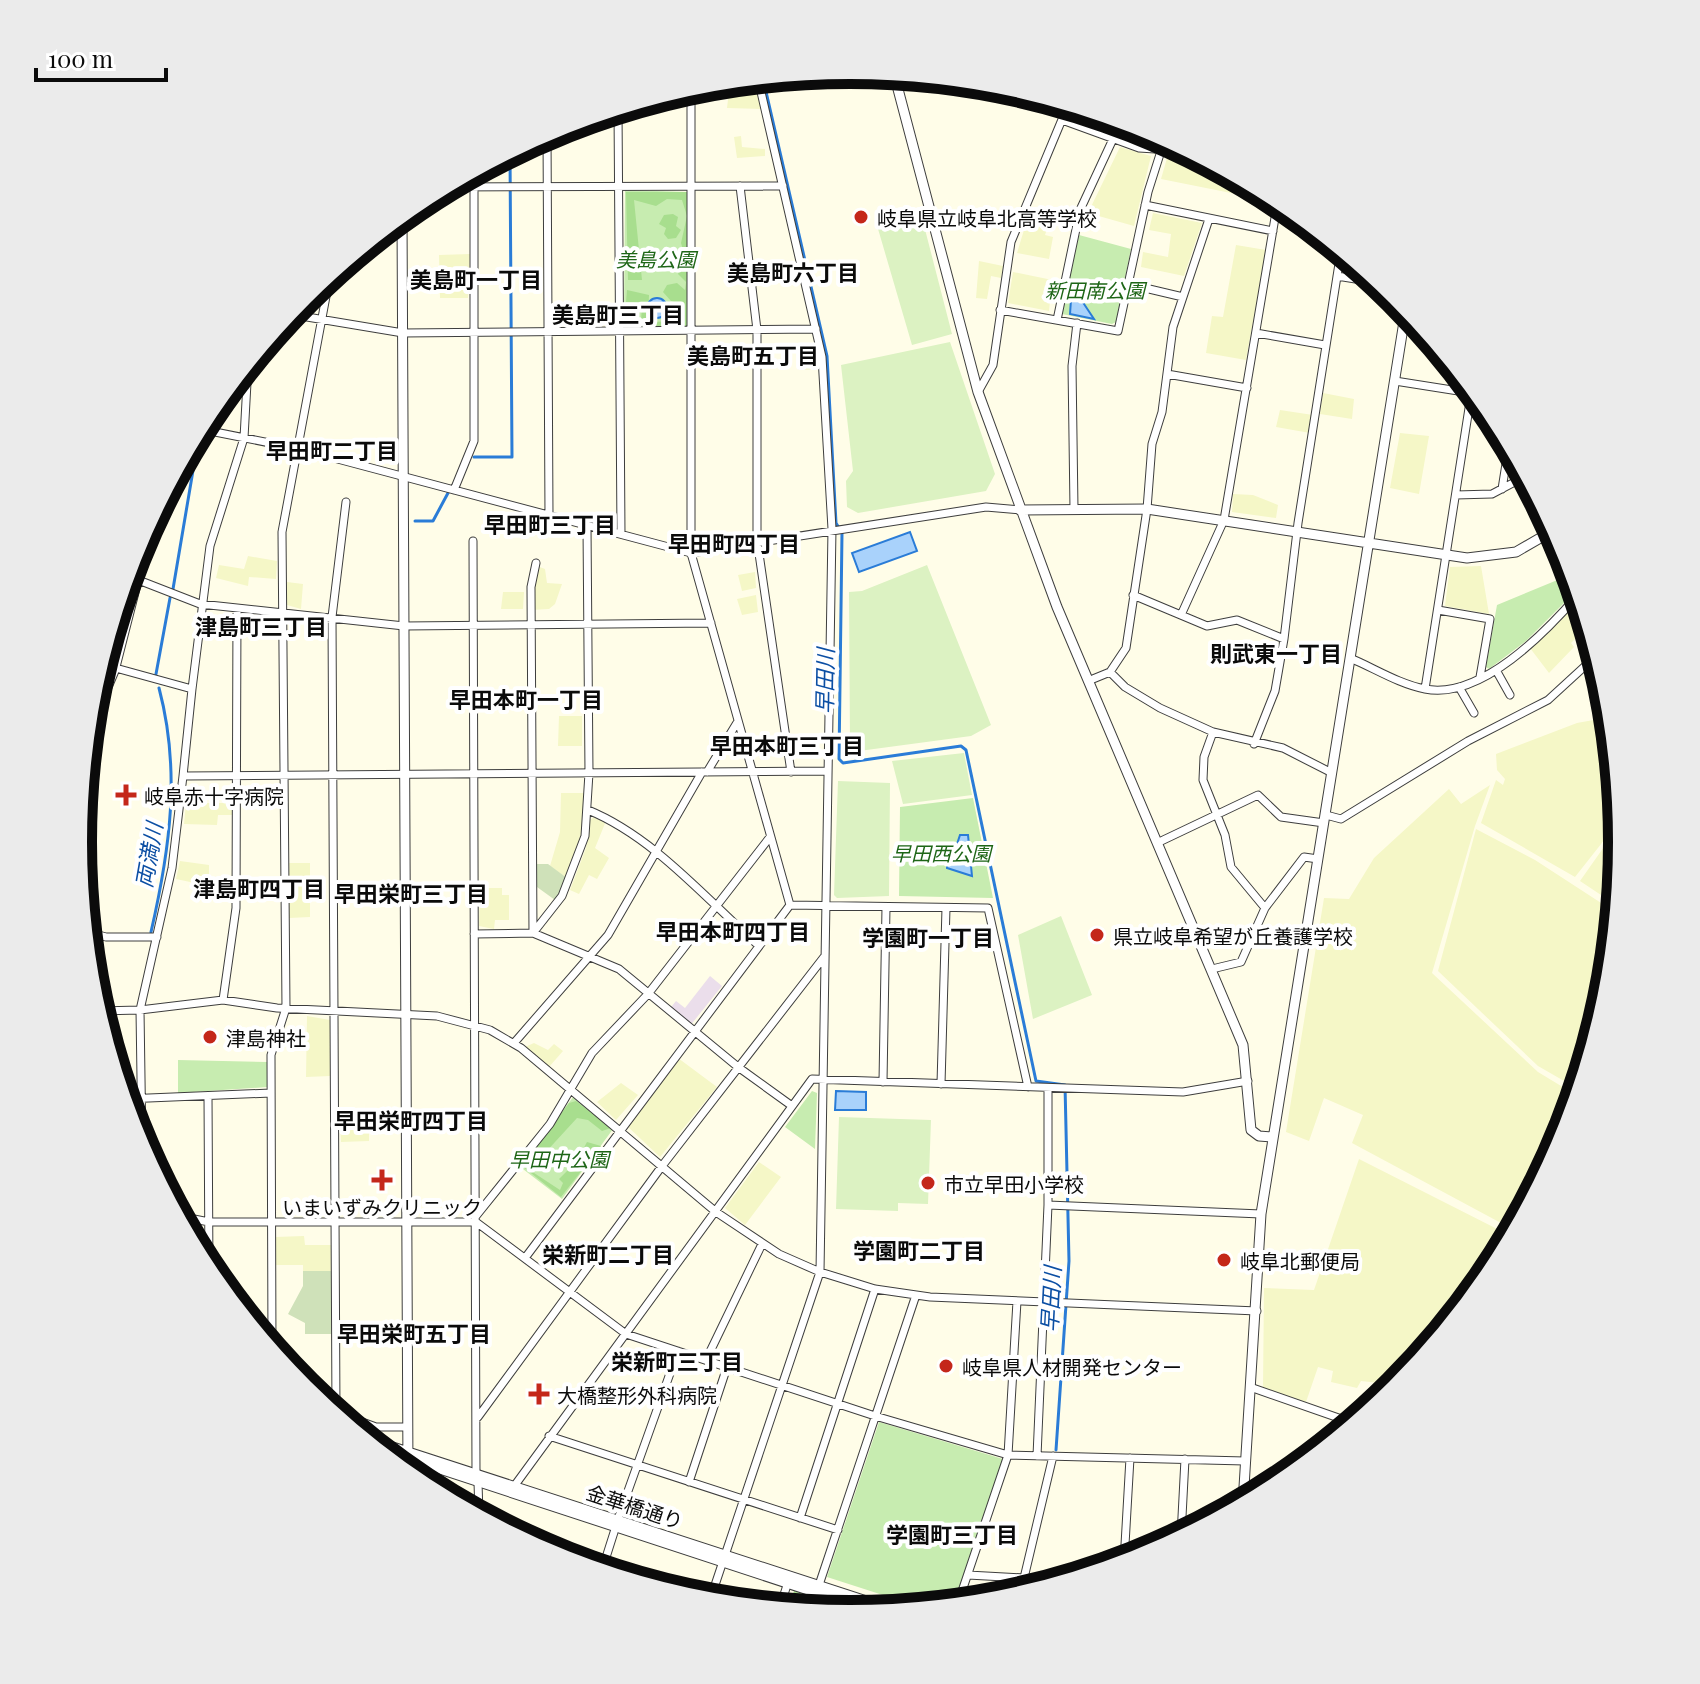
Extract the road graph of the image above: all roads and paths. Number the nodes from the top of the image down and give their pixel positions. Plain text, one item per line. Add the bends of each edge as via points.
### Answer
1 (897, 86) edge
2 (760, 89) edge
3 (691, 101) edge
4 (1064, 115) edge
5 (618, 120) edge
6 (1062, 120) junction
7 (1113, 139) junction
8 (547, 148) edge
9 (1160, 151) edge
10 (1161, 151) edge
11 (546, 186) junction
12 (619, 186) junction
13 (692, 186) junction
14 (740, 186) junction
15 (783, 186) junction
16 (469, 187) edge
17 (474, 187) junction
18 (1145, 205) junction
19 (1276, 215) edge
20 (1209, 219) junction
21 (402, 231) edge
22 (1273, 231) junction
23 (1339, 263) edge
24 (1337, 276) junction
25 (1358, 279) edge
26 (1128, 284) junction
27 (327, 294) edge
28 (1183, 297) junction
29 (1000, 310) junction
30 (304, 317) edge
31 (323, 320) junction
32 (1057, 320) junction
33 (1077, 323) junction
34 (1404, 325) edge
35 (816, 329) junction
36 (757, 330) junction
37 (547, 331) junction
38 (693, 331) junction
39 (475, 332) junction
40 (619, 332) junction
41 (403, 333) junction
42 (1256, 333) junction
43 (1325, 345) junction
44 (1167, 374) junction
45 (1395, 381) junction
46 (247, 384) edge
47 (1247, 388) junction
48 (1457, 389) edge
49 (978, 392) junction
50 (1470, 407) edge
51 (213, 432) edge
52 (244, 438) junction
53 (300, 449) junction
54 (1506, 463) edge
55 (403, 477) junction
56 (1516, 481) edge
57 (1502, 489) junction
58 (454, 490) junction
59 (1456, 495) junction
60 (346, 502) dead end
61 (1074, 509) junction
62 (1147, 509) junction
63 (1020, 510) junction
64 (549, 515) junction
65 (1224, 520) junction
66 (587, 527) junction
67 (836, 528) junction
68 (1297, 531) junction
69 (621, 534) junction
70 (1544, 538) edge
71 (757, 540) junction
72 (473, 541) dead end
73 (1370, 543) junction
74 (691, 553) junction
75 (1446, 555) junction
76 (536, 563) dead end
77 (138, 581) edge
78 (137, 586) edge
79 (1133, 595) junction
80 (200, 604) junction
81 (1570, 604) edge
82 (237, 610) junction
83 (1438, 610) junction
84 (283, 612) junction
85 (1181, 615) junction
86 (332, 617) junction
87 (711, 623) junction
88 (531, 624) junction
89 (587, 624) junction
90 (472, 625) junction
91 (404, 626) junction
92 (1284, 639) junction
93 (1350, 658) junction
94 (1586, 665) edge
95 (1496, 670) junction
96 (115, 671) junction
97 (1110, 672) junction
98 (1480, 677) junction
99 (1088, 681) junction
100 (109, 685) edge
101 (1459, 687) junction
102 (192, 689) junction
103 (1425, 689) junction
104 (1510, 695) dead end
105 (1474, 713) dead end
106 (738, 721) junction
107 (1213, 732) junction
108 (1254, 744) junction
109 (828, 771) junction
110 (704, 772) junction
111 (752, 772) junction
112 (791, 772) junction
113 (531, 773) junction
114 (589, 773) junction
115 (1332, 773) junction
116 (333, 774) junction
117 (404, 774) junction
118 (473, 774) junction
119 (236, 775) junction
120 (284, 775) junction
121 (183, 776) junction
122 (588, 810) junction
123 (1217, 814) junction
124 (1325, 819) junction
125 (770, 837) junction
126 (1157, 843) junction
127 (657, 854) junction
128 (1318, 859) junction
129 (790, 905) junction
130 (826, 906) junction
131 (715, 907) junction
132 (886, 907) junction
133 (946, 908) junction
134 (1265, 908) junction
135 (533, 933) junction
136 (474, 934) junction
137 (98, 935) edge
138 (157, 937) junction
139 (759, 946) junction
140 (825, 955) junction
141 (590, 958) junction
142 (1212, 969) junction
143 (648, 994) junction
144 (223, 1000) junction
145 (286, 1008) junction
146 (140, 1010) junction
147 (112, 1011) edge
148 (336, 1011) junction
149 (406, 1014) junction
150 (475, 1025) junction
151 (693, 1032) junction
152 (514, 1043) junction
153 (738, 1067) junction
154 (822, 1080) junction
155 (1248, 1081) junction
156 (883, 1082) junction
157 (941, 1084) junction
158 (1028, 1087) junction
159 (1048, 1088) junction
160 (571, 1089) junction
161 (271, 1093) junction
162 (208, 1096) junction
163 (137, 1099) edge
164 (141, 1099) junction
165 (792, 1106) junction
166 (141, 1110) edge
167 (619, 1129) junction
168 (1272, 1137) junction
169 (662, 1166) junction
170 (1048, 1205) junction
171 (716, 1212) junction
172 (1261, 1214) junction
173 (193, 1219) edge
174 (476, 1219) junction
175 (272, 1221) junction
176 (336, 1221) junction
177 (407, 1221) junction
178 (209, 1222) junction
179 (762, 1244) junction
180 (209, 1245) edge
181 (525, 1258) junction
182 (820, 1272) junction
183 (875, 1289) junction
184 (571, 1292) junction
185 (916, 1295) junction
186 (1017, 1301) junction
187 (1046, 1301) junction
188 (1257, 1311) junction
189 (272, 1332) edge
190 (626, 1334) junction
191 (678, 1351) junction
192 (706, 1360) junction
193 (727, 1367) junction
194 (782, 1385) junction
195 (1250, 1387) junction
196 (334, 1397) edge
197 (837, 1404) junction
198 (875, 1416) junction
199 (478, 1417) junction
200 (1341, 1419) edge
201 (362, 1422) edge
202 (407, 1427) junction
203 (549, 1436) junction
204 (406, 1455) edge
205 (1008, 1455) junction
206 (1037, 1456) junction
207 (1053, 1456) junction
208 (1130, 1458) junction
209 (1185, 1459) junction
210 (1245, 1461) junction
211 (637, 1465) junction
212 (421, 1466) edge
213 (477, 1477) junction
214 (689, 1482) junction
215 (515, 1485) junction
216 (1244, 1489) edge
217 (744, 1500) junction
218 (478, 1502) edge
219 (800, 1518) junction
220 (617, 1523) junction
221 (1182, 1523) edge
222 (838, 1530) junction
223 (1125, 1548) edge
224 (725, 1558) junction
225 (605, 1560) edge
226 (968, 1575) junction
227 (1024, 1578) junction
228 (1028, 1578) edge
229 (788, 1582) junction
230 (819, 1585) junction
231 (715, 1587) edge
232 (962, 1592) edge
233 (783, 1597) edge
234 (839, 1600) edge
235 (862, 1600) edge

1 - 49 street
2 - 15 street
3 - 13 street
4 - 6 street
5 - 12 street
6 - 7 street
6 - 29 street via 1011,242
7 - 9 street
7 - 32 street via 1080,210
8 - 11 street
10 - 18 street
11 - 12 street
11 - 17 street
11 - 37 street
12 - 13 street
12 - 40 street
13 - 14 street
13 - 38 street
14 - 15 street
14 - 36 street
15 - 35 street
16 - 17 street
17 - 39 street
18 - 20 street
18 - 26 street
19 - 22 street
20 - 22 street
20 - 28 street
21 - 41 street
22 - 42 street
23 - 24 street
24 - 25 street
24 - 43 street
26 - 28 street
26 - 33 street via 1118,331
27 - 31 street
28 - 44 street
29 - 32 street
29 - 49 street via 993,365
30 - 31 street
31 - 41 street
31 - 53 street
32 - 33 street
33 - 61 street via 1072,366
34 - 45 street
35 - 36 street
35 - 67 street
36 - 38 street
36 - 71 street
37 - 39 street
37 - 40 street
37 - 64 street
38 - 40 street
38 - 74 street
39 - 41 street
39 - 58 street via 474,441
40 - 69 street
41 - 55 street
42 - 43 street
42 - 47 street
43 - 68 street
44 - 47 street
44 - 62 street via 1152,444
45 - 48 street
45 - 73 street
46 - 52 street
47 - 65 street
49 - 63 street
50 - 59 street
51 - 52 street
52 - 53 street
52 - 80 street via 210,546
53 - 55 street
53 - 84 street via 282,532
54 - 57 street
55 - 58 street
55 - 91 street
56 - 57 street
57 - 59 street
58 - 64 street
59 - 75 street
60 - 86 street
61 - 62 street
61 - 63 street
62 - 65 street
62 - 79 street
63 - 67 street via 986,507
63 - 99 street
64 - 66 street
65 - 68 street
65 - 85 street
66 - 69 street
66 - 89 street
67 - 71 street
67 - 109 street
68 - 73 street
68 - 92 street
69 - 74 street
70 - 75 street via 1500,556
71 - 74 street
71 - 112 street
72 - 90 street
73 - 75 street
73 - 93 street
74 - 87 street
75 - 83 street
76 - 88 street
77 - 80 street
78 - 96 street
79 - 85 street
79 - 97 street via 1126,648
80 - 82 street
80 - 102 street
81 - 95 street via 1532,643
82 - 84 street
82 - 119 street
83 - 98 street via 1490,619
83 - 103 street
84 - 86 street
84 - 120 street
85 - 92 street via 1207,626 1237,620
86 - 91 street
86 - 116 street
87 - 89 street
87 - 106 street
88 - 89 street
88 - 90 street
88 - 113 street
89 - 114 street
90 - 91 street
90 - 118 street
91 - 117 street
92 - 108 street via 1275,691
93 - 103 street
93 - 115 street
94 - 124 street via 1548,700 1468,741 1341,819
95 - 98 street
95 - 104 street
96 - 100 street
96 - 102 street
97 - 99 street
97 - 107 street via 1160,708
98 - 101 street
99 - 126 street
101 - 103 street
101 - 105 street
102 - 121 street
106 - 110 street
106 - 111 street
107 - 108 street
107 - 123 street via 1203,780
108 - 115 street via 1283,748
109 - 112 street
109 - 130 street
110 - 111 street
110 - 114 street
110 - 127 street
111 - 112 street
111 - 125 street
113 - 114 street
113 - 118 street
113 - 135 street
114 - 122 street
115 - 124 street
116 - 117 street
116 - 120 street
116 - 148 street
117 - 118 street
117 - 149 street
118 - 136 street
119 - 120 street
119 - 121 street
119 - 144 street via 236,908
120 - 145 street
121 - 138 street
122 - 127 street via 616,823
122 - 135 street via 570,879
123 - 124 street via 1258,795 1281,817
123 - 126 street
123 - 134 street via 1231,867
124 - 128 street
125 - 129 street
125 - 131 street
126 - 142 street
127 - 131 street
127 - 141 street
128 - 134 street via 1304,857
128 - 168 street
129 - 130 street
129 - 139 street
130 - 132 street
130 - 140 street
131 - 139 street
131 - 143 street
132 - 133 street
132 - 156 street
133 - 157 street
133 - 158 street via 988,908
134 - 142 street via 1241,962
135 - 136 street
135 - 141 street
136 - 150 street
137 - 138 street
138 - 146 street
139 - 151 street
140 - 153 street
140 - 154 street
141 - 143 street via 619,969
141 - 152 street
142 - 155 street via 1243,1045
143 - 151 street
143 - 160 street via 592,1053
144 - 145 street
144 - 146 street
145 - 148 street
145 - 161 street via 271,1055
146 - 147 street
146 - 164 street
148 - 149 street
148 - 176 street
149 - 150 street
149 - 177 street
150 - 152 street
150 - 174 street
151 - 153 street
151 - 167 street
152 - 160 street
153 - 165 street
153 - 169 street
154 - 156 street
154 - 165 street via 812,1079
154 - 182 street
155 - 159 street via 1200,1091
155 - 168 street via 1251,1130
156 - 157 street
157 - 158 street
158 - 159 street
159 - 170 street
160 - 167 street
160 - 174 street
161 - 162 street
161 - 175 street
162 - 164 street
162 - 178 street
163 - 164 street
164 - 166 street
165 - 171 street
167 - 169 street
167 - 181 street
168 - 172 street
169 - 171 street
169 - 184 street
170 - 172 street
170 - 187 street
171 - 179 street
171 - 190 street
172 - 188 street
173 - 178 street
174 - 177 street
174 - 181 street
174 - 199 street
175 - 176 street
175 - 178 street
175 - 189 street
176 - 177 street
176 - 196 street
177 - 202 street
178 - 180 street
179 - 182 street
179 - 192 street
181 - 184 street
182 - 183 street
182 - 194 street
183 - 185 street
183 - 197 street
184 - 190 street
184 - 199 street
185 - 186 street
185 - 198 street
186 - 187 street
186 - 205 street
187 - 188 street
187 - 206 street
188 - 195 street
190 - 191 street
190 - 203 street
191 - 192 street
191 - 211 street
192 - 193 street
193 - 194 street
193 - 214 street
194 - 197 street
194 - 217 street
195 - 200 street
195 - 210 street
197 - 198 street
197 - 219 street
198 - 205 street
198 - 222 street
199 - 213 street
201 - 202 street
202 - 204 street
203 - 211 street
203 - 215 street
205 - 206 street
205 - 226 street
206 - 207 street
207 - 208 street
207 - 227 street
208 - 209 street
208 - 223 street
209 - 210 street
209 - 221 street
210 - 216 street
211 - 214 street
211 - 220 street
212 - 213 street, 金華橋通り
213 - 215 street, 金華橋通り
213 - 218 street
213 - 220 street, 金華橋通り
214 - 217 street
215 - 220 street, 金華橋通り
217 - 219 street
217 - 224 street
219 - 222 street
220 - 224 street, 金華橋通り
220 - 225 street
222 - 230 street
224 - 229 street, 金華橋通り
224 - 230 street, 金華橋通り
224 - 231 street
226 - 227 street
226 - 232 street
227 - 228 street
229 - 233 street
229 - 234 street, 金華橋通り
230 - 235 street, 金華橋通り

